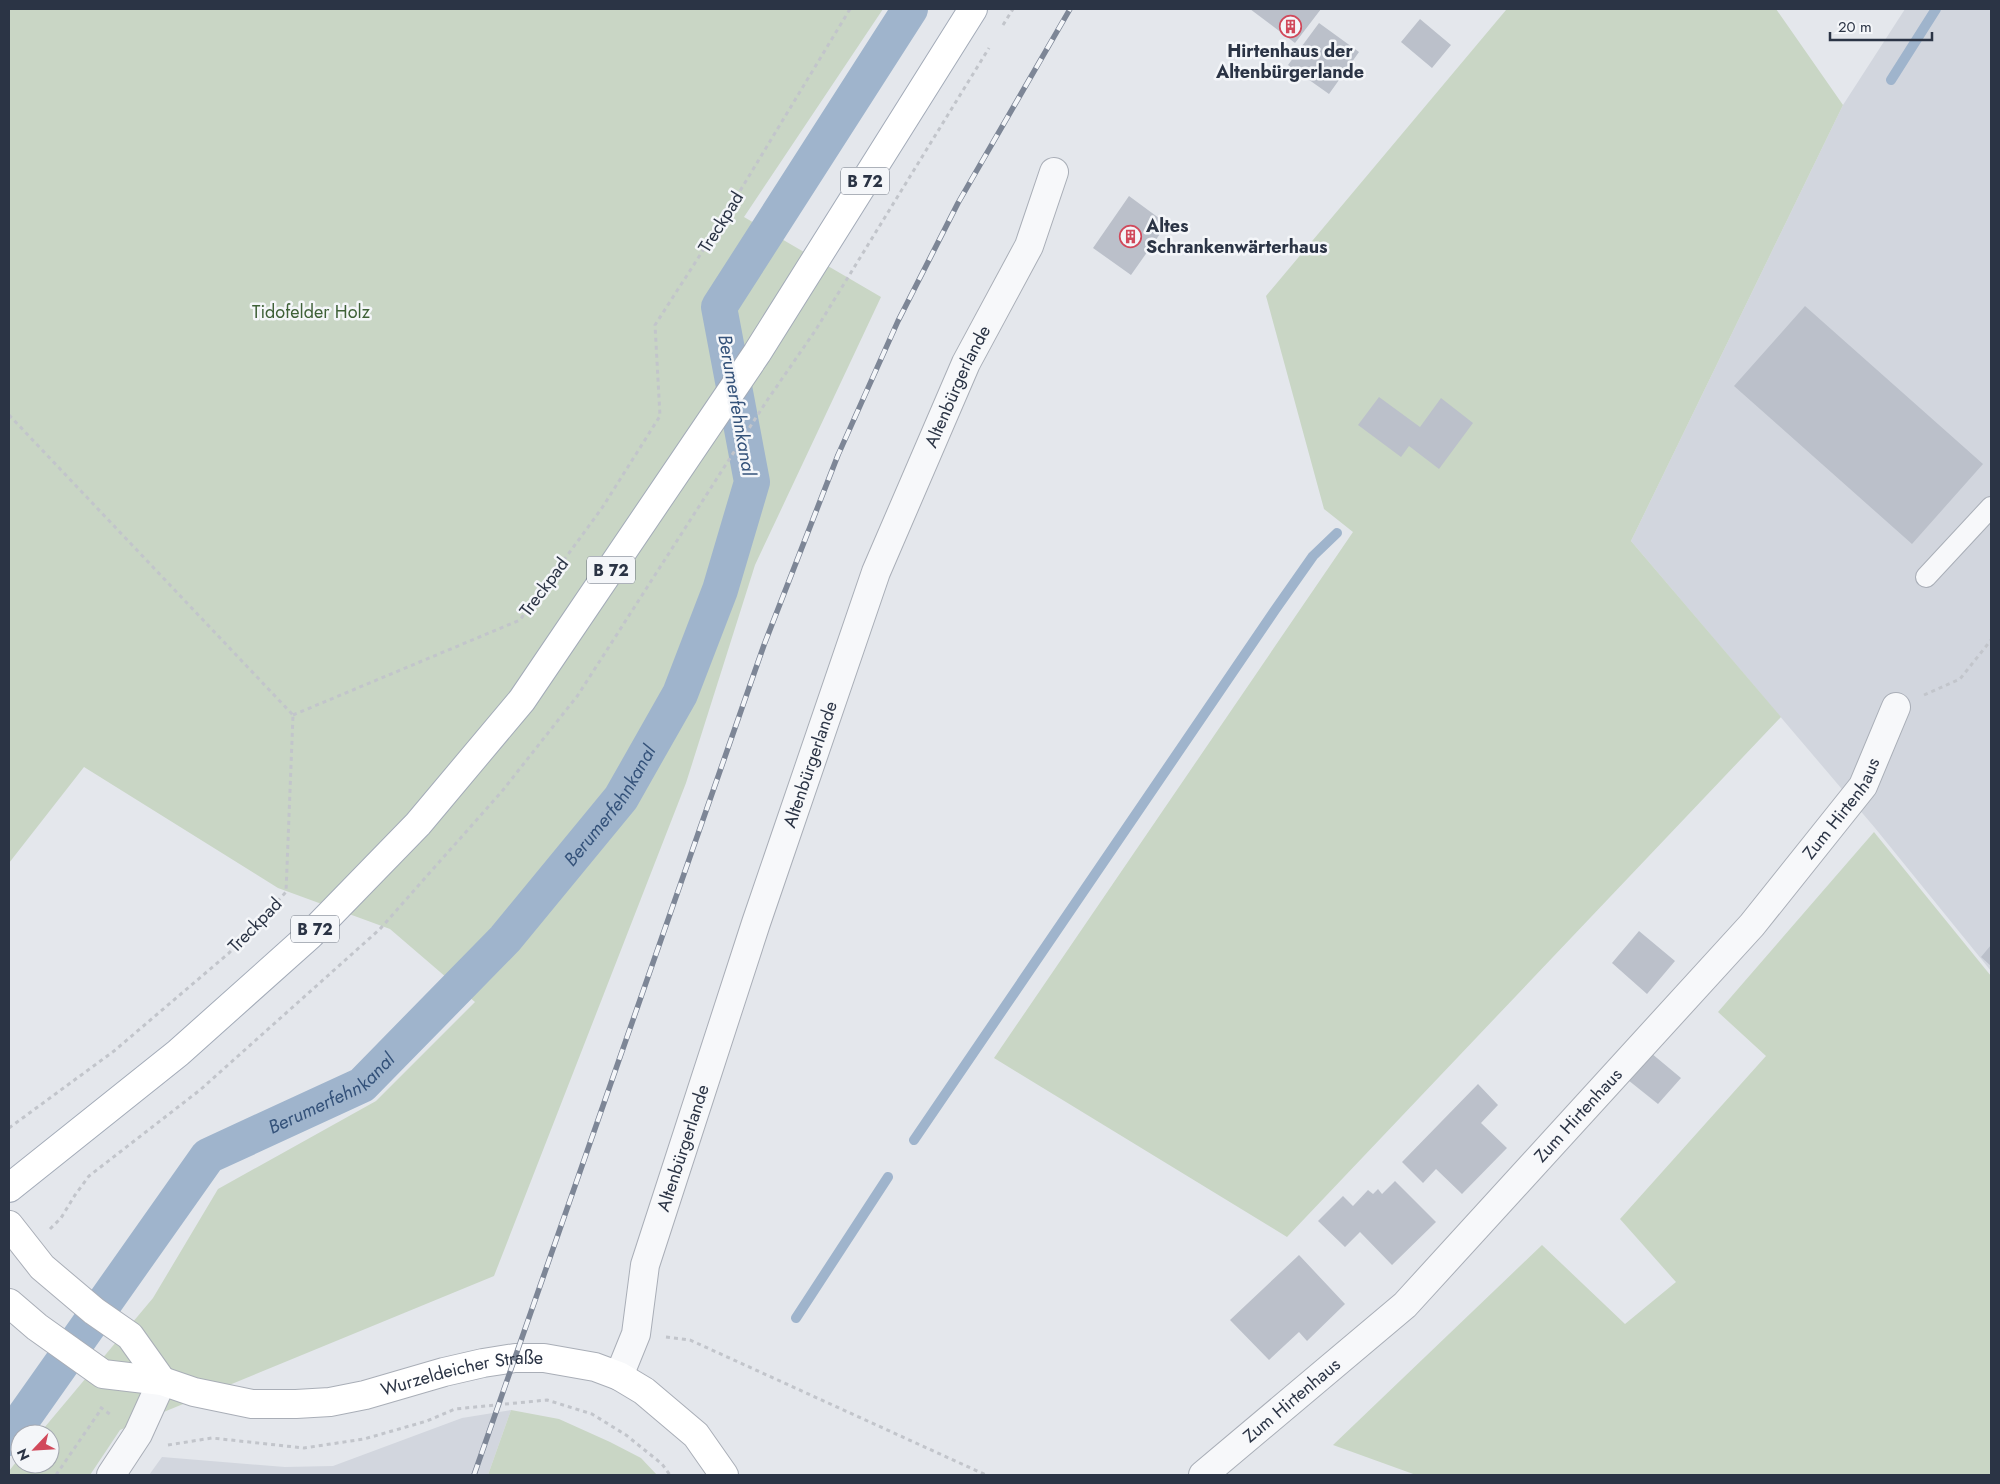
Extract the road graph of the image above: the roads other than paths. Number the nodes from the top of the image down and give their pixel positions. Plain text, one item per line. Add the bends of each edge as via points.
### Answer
1 (973, 9) edge
2 (1054, 172) dead end
3 (1991, 507) edge
4 (1926, 577) dead end
5 (1896, 707) road end
6 (9, 1188) edge
7 (9, 1225) edge
8 (9, 1303) edge
9 (619, 1376) junction
10 (162, 1381) junction
11 (111, 1475) edge
12 (724, 1475) edge
13 (1203, 1475) edge

1 - 6 main road, B 72 via 757,353 522,700 418,824 310,935 178,1053
2 - 9 street, Altenbürgerlande via 1029,246 966,362 876,572 756,923 646,1265 636,1334
3 - 4 lane
5 - 13 street, Zum Hirtenhaus via 1863,786 1745,932 1405,1305
7 - 10 main road via 42,1268 130,1336
8 - 10 main road, Wurzeldeicher Straße via 103,1374
9 - 10 main road, Wurzeldeicher Straße via 595,1367 544,1358 515,1358 444,1372 365,1395 296,1404 252,1404 194,1392
9 - 12 main road, Wurzeldeicher Straße via 644,1391 696,1436
10 - 11 street via 138,1434

